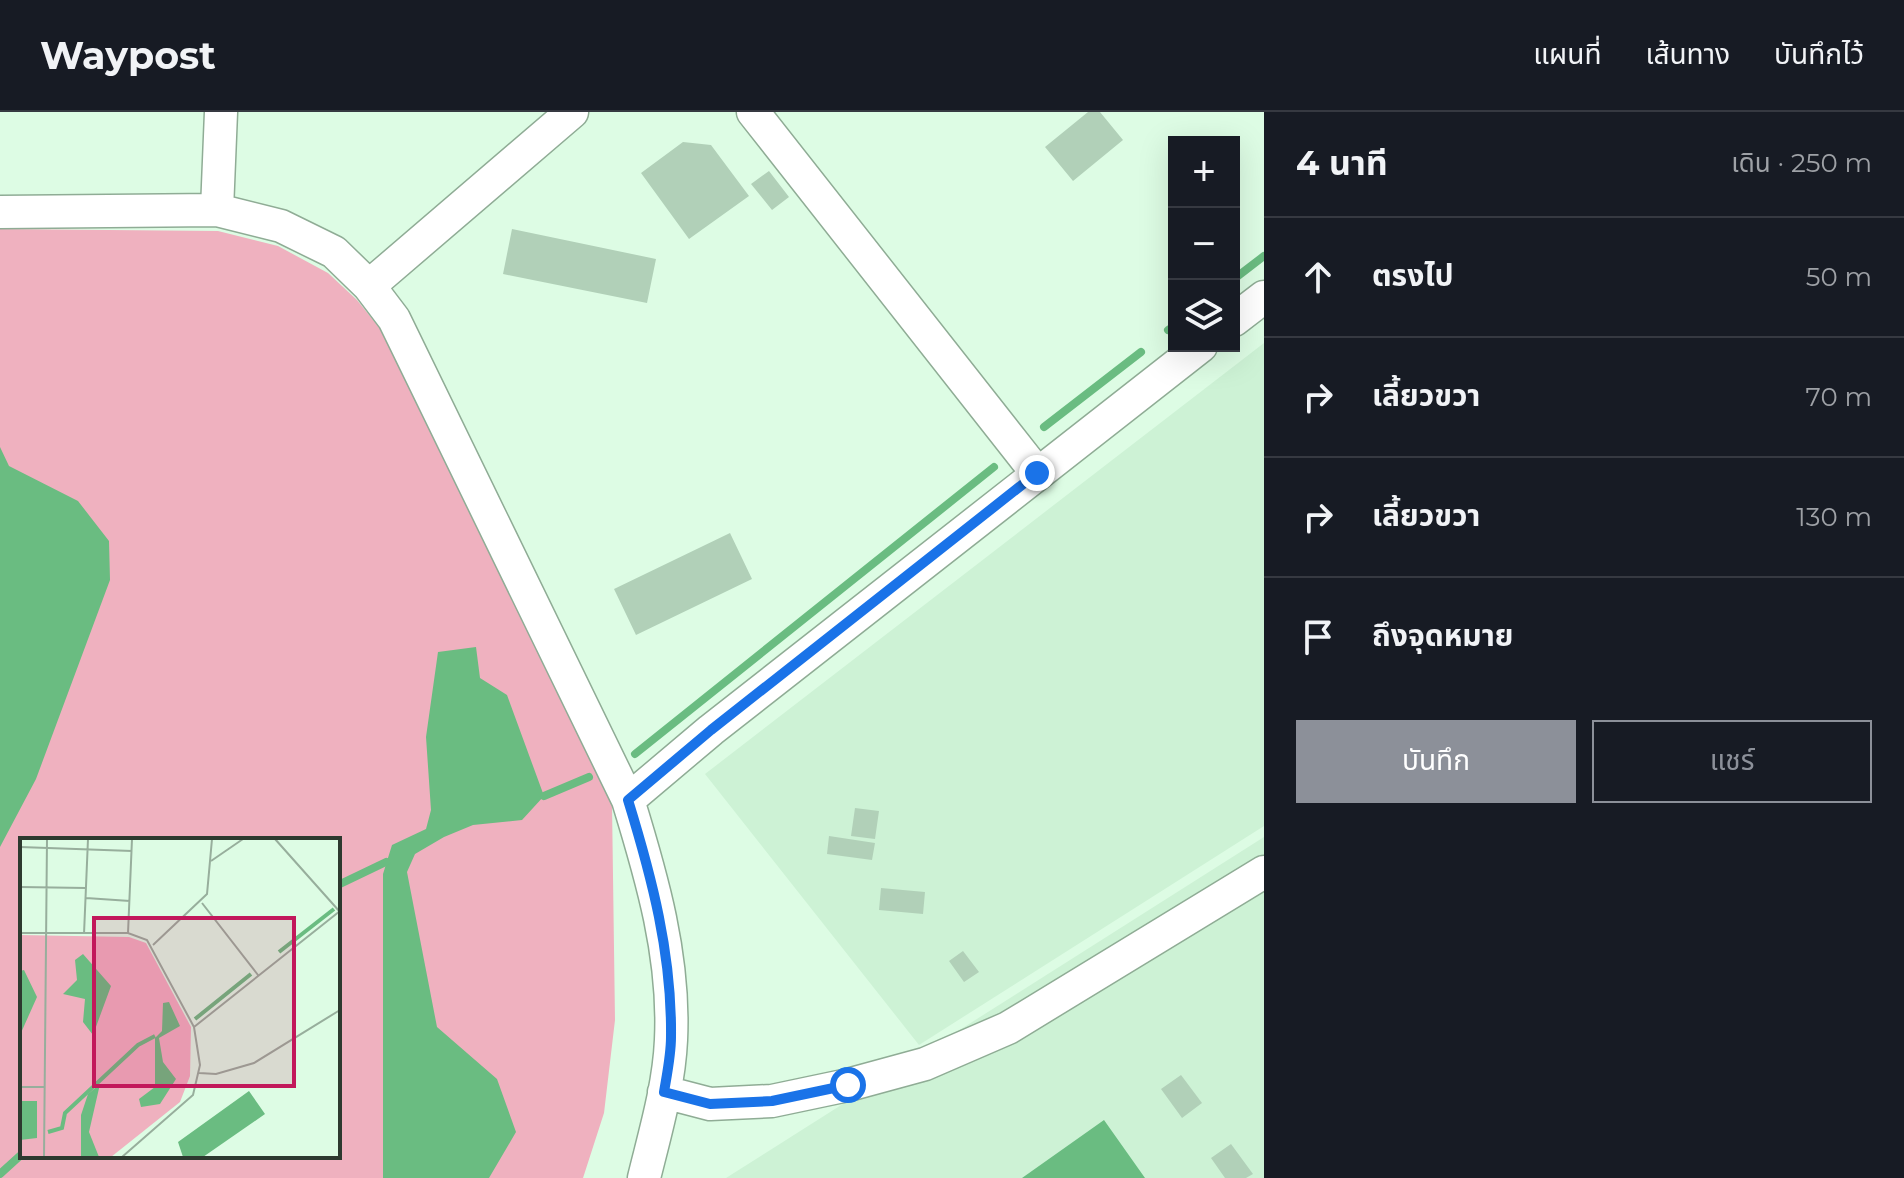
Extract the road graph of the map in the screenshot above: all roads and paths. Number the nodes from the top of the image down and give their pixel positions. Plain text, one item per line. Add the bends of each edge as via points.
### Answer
1 (221, 112) edge
2 (572, 112) edge
3 (753, 112) edge
4 (217, 210) junction
5 (0, 212) edge
6 (369, 286) junction
7 (1264, 297) edge
8 (1240, 315) edge
9 (1193, 352) edge
10 (1037, 473) junction
11 (628, 800) junction
12 (1264, 872) edge
13 (664, 1092) junction
14 (644, 1178) edge

1 - 4 lane
2 - 6 lane
3 - 10 lane
4 - 5 lane
4 - 6 lane via 281,226 334,252
6 - 11 lane via 394,319
7 - 8 lane
9 - 10 lane
10 - 11 lane
11 - 13 lane via 653,883 669,967 672,1040
12 - 13 lane via 1008,1028 925,1064 772,1101 710,1104
13 - 14 lane

